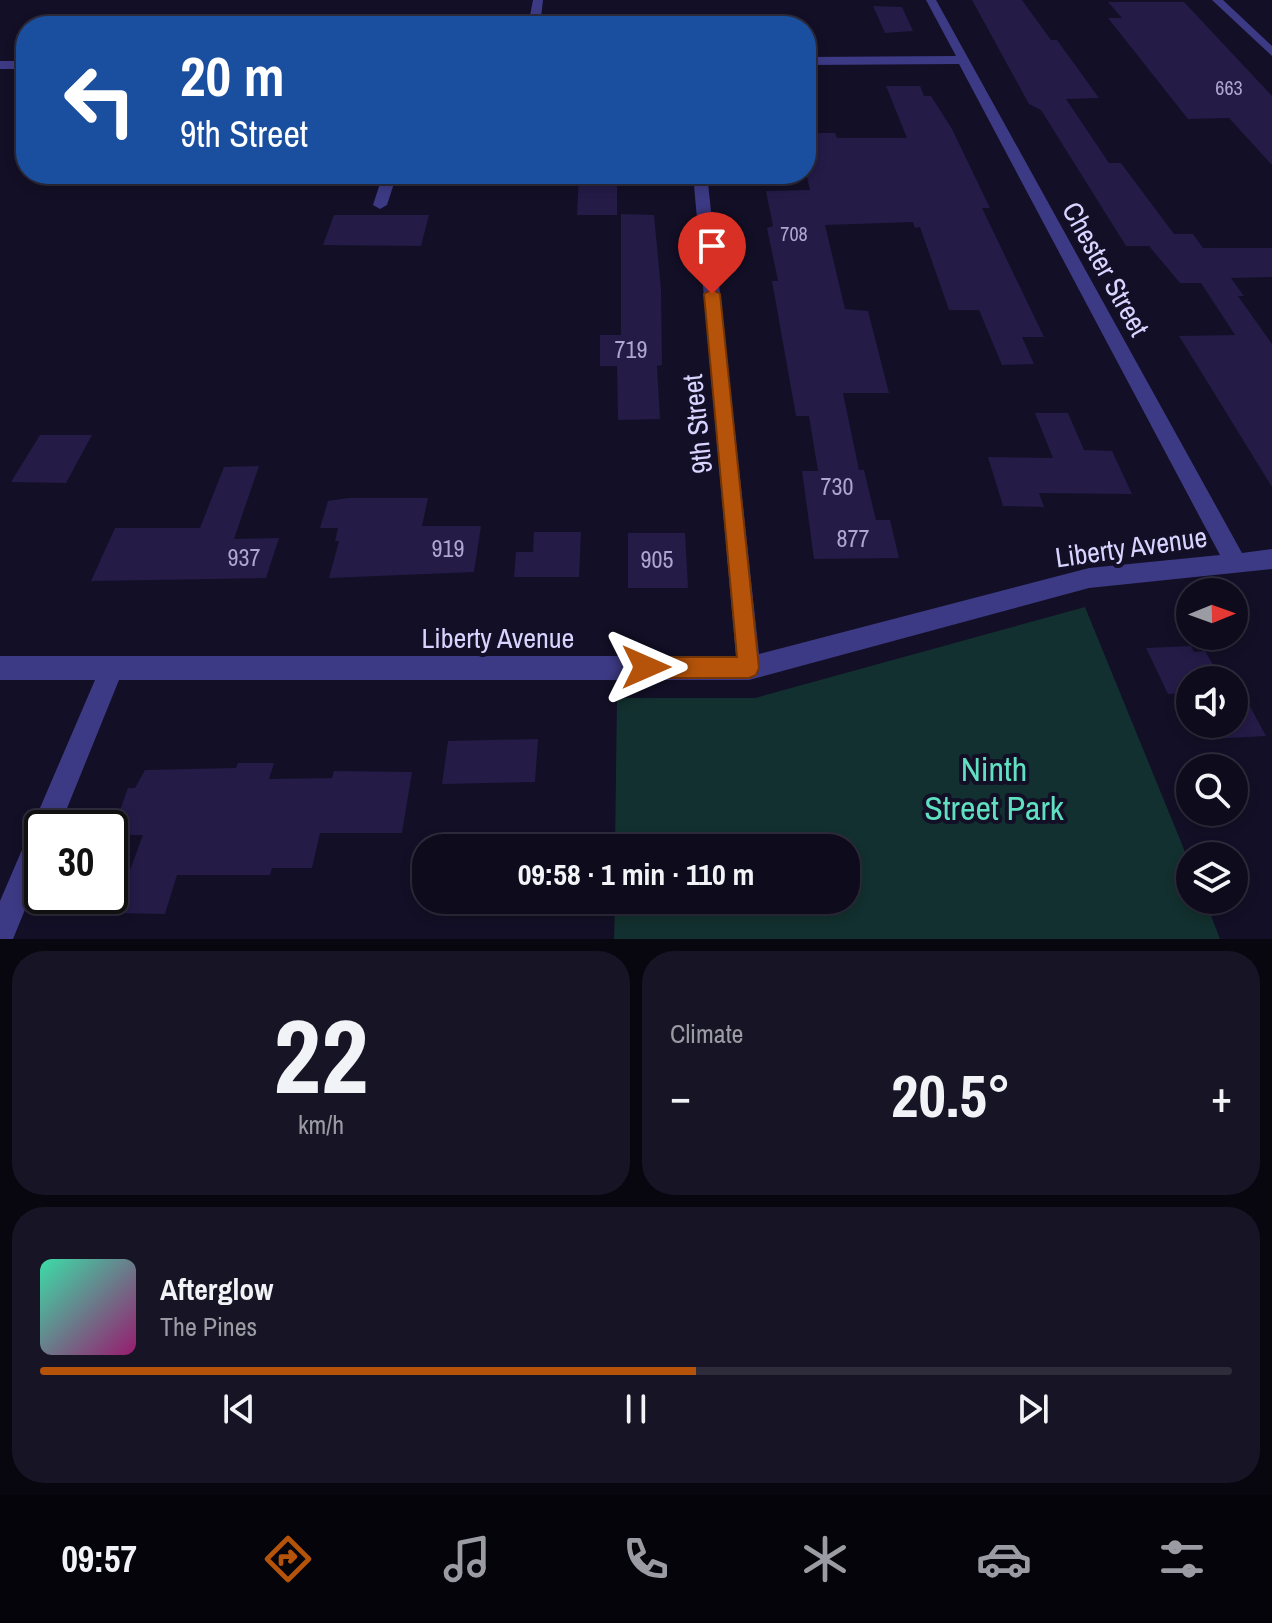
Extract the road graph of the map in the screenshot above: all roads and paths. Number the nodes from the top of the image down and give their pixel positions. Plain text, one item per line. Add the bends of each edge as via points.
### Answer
1 (931, 0) edge
2 (1217, 0) edge
3 (1272, 52) edge
4 (963, 60) junction
5 (816, 61) edge
6 (387, 184) edge
7 (701, 184) edge
8 (380, 205) dead end
9 (1272, 559) edge
10 (1236, 563) junction
11 (0, 668) edge
12 (112, 668) junction
13 (749, 668) junction
14 (53, 810) edge
15 (24, 878) edge
16 (0, 935) edge

1 - 4 street, Chester Street
2 - 3 street
4 - 5 street
4 - 10 street, Chester Street
6 - 8 street
7 - 13 street, 9th Street
9 - 10 street, Liberty Avenue
10 - 13 street, Liberty Avenue via 1089,578
11 - 12 street, Liberty Avenue
12 - 13 street, Liberty Avenue
12 - 14 street
15 - 16 street

